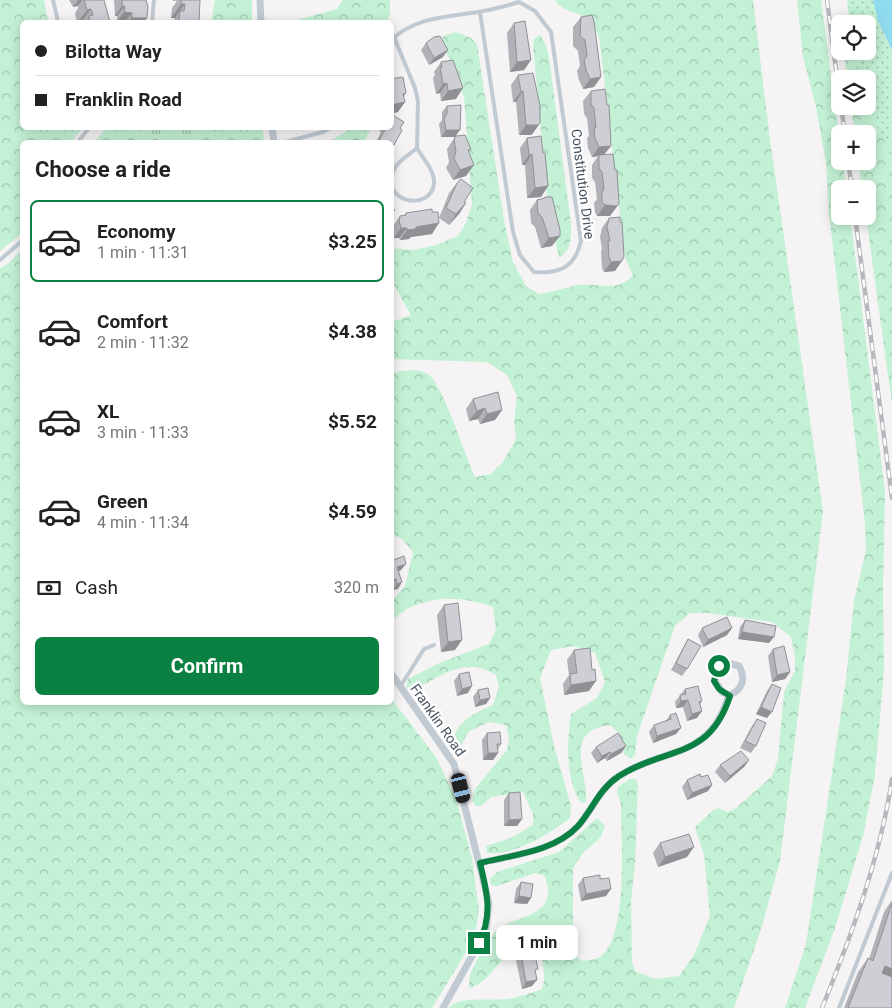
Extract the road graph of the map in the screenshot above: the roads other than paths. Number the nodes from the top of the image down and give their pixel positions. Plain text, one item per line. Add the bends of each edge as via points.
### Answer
1 (53, 0) edge
2 (154, 0) edge
3 (260, 0) edge
4 (480, 12) junction
5 (58, 20) edge
6 (152, 20) edge
7 (261, 20) edge
8 (394, 38) edge
9 (394, 41) edge
10 (88, 130) edge
11 (327, 130) edge
12 (80, 140) edge
13 (293, 140) edge
14 (416, 148) junction
15 (394, 173) edge
16 (394, 190) edge
17 (20, 243) edge
18 (0, 260) edge
19 (434, 645) dead end
20 (394, 678) edge
21 (400, 687) junction
22 (730, 696) junction
23 (480, 863) junction
24 (892, 873) edge
25 (443, 1008) edge
26 (838, 1008) edge

1 - 5 lane
2 - 6 lane
3 - 7 street
4 - 4 lane, Constitution Drive via 513,232 520,255 534,272 563,269 573,262 581,241 551,32 535,11 519,2
4 - 8 lane, Constitution Drive via 428,19 409,26
9 - 14 lane via 418,101
10 - 12 lane
11 - 13 lane
14 - 15 lane via 396,166
14 - 16 lane via 433,174 431,191 422,199 411,202 402,200
17 - 18 lane
19 - 21 lane via 424,648
20 - 21 street, Franklin Road
21 - 23 street, Franklin Road via 454,764
22 - 22 street via 740,689 743,679 739,666 728,663 716,670 714,681
22 - 23 street via 710,734 693,745 637,767 608,784 568,835 544,847
23 - 25 street, Franklin Road via 489,903 486,928
24 - 26 lane

